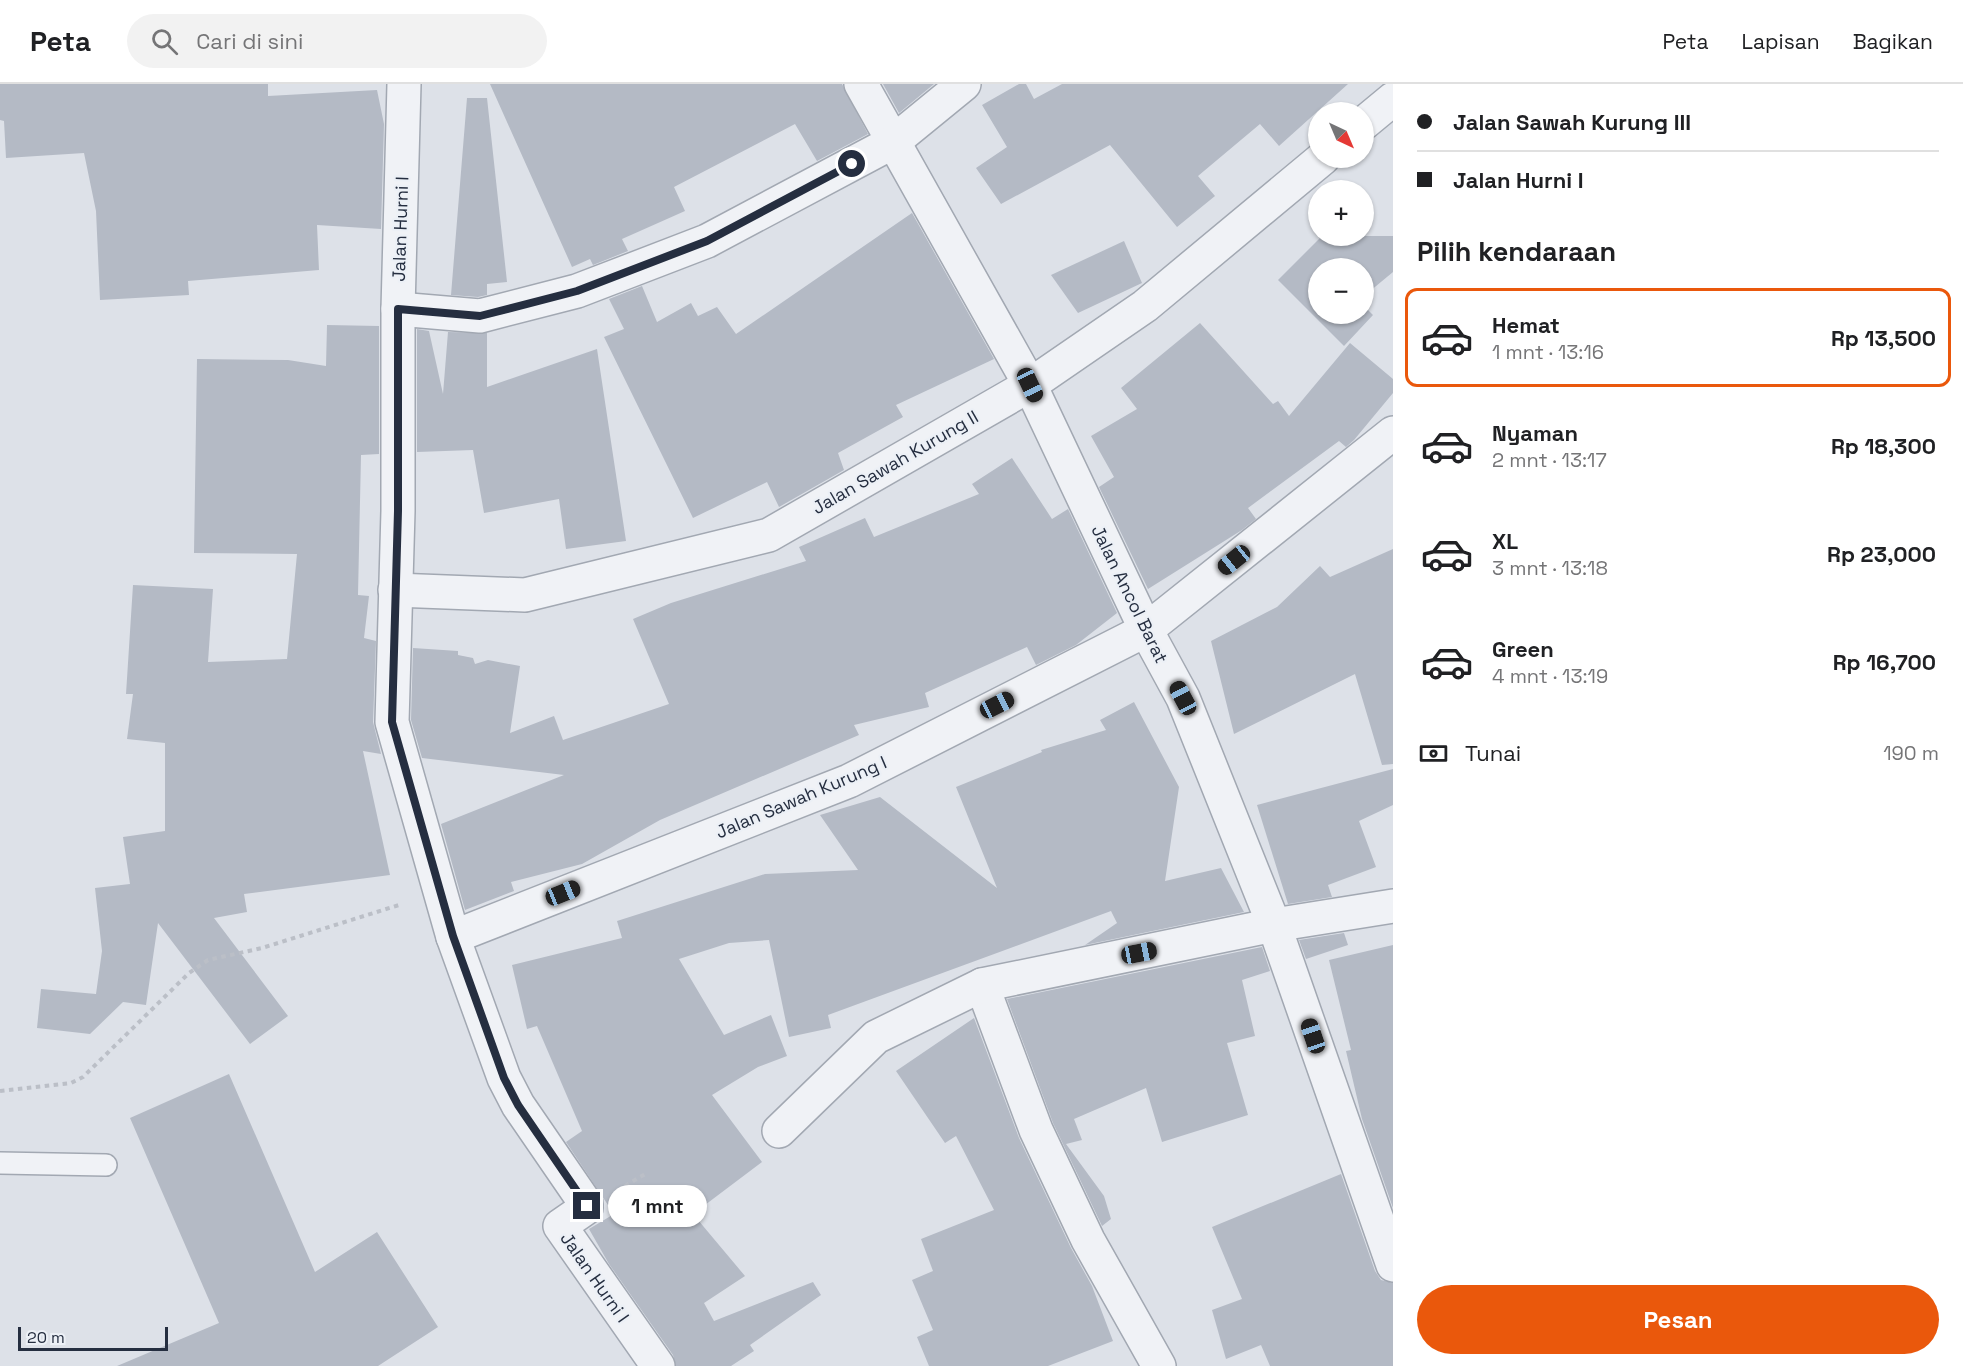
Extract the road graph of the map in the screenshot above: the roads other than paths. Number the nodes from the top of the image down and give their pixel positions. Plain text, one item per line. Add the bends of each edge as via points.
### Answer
1 (404, 84) edge
2 (861, 84) edge
3 (964, 84) edge
4 (1393, 99) edge
5 (1374, 115) edge
6 (893, 142) junction
7 (1311, 168) edge
8 (398, 309) junction
9 (1030, 385) junction
10 (1393, 433) edge
11 (395, 590) junction
12 (1146, 630) junction
13 (1393, 906) edge
14 (1274, 925) junction
15 (453, 936) junction
16 (982, 985) junction
17 (778, 1131) dead end
18 (0, 1163) edge
19 (106, 1165) dead end
20 (1393, 1265) edge
21 (658, 1366) edge
22 (1159, 1366) edge

1 - 8 street, Jalan Hurni I
2 - 6 street, Jalan Ancol Barat
3 - 6 street
4 - 5 street
6 - 8 street via 707,241 577,291 480,316
6 - 9 street, Jalan Ancol Barat
7 - 9 street, Jalan Sawah Kurung II via 1145,306
8 - 11 street, Jalan Hurni I
9 - 11 street, Jalan Sawah Kurung II via 769,535 525,595
9 - 12 street, Jalan Ancol Barat
10 - 12 street, Jalan Sawah Kurung I
11 - 15 street, Jalan Hurni I via 392,722
12 - 14 street, Jalan Ancol Barat via 1183,698
12 - 15 street, Jalan Sawah Kurung I via 849,781
13 - 14 street
14 - 16 street
14 - 20 street, Jalan Ancol Barat
15 - 21 street, Jalan Hurni I via 504,1078 586,1204 586,1208 560,1226
16 - 17 street via 876,1037
16 - 22 street via 1036,1130 1088,1240
18 - 19 lane

